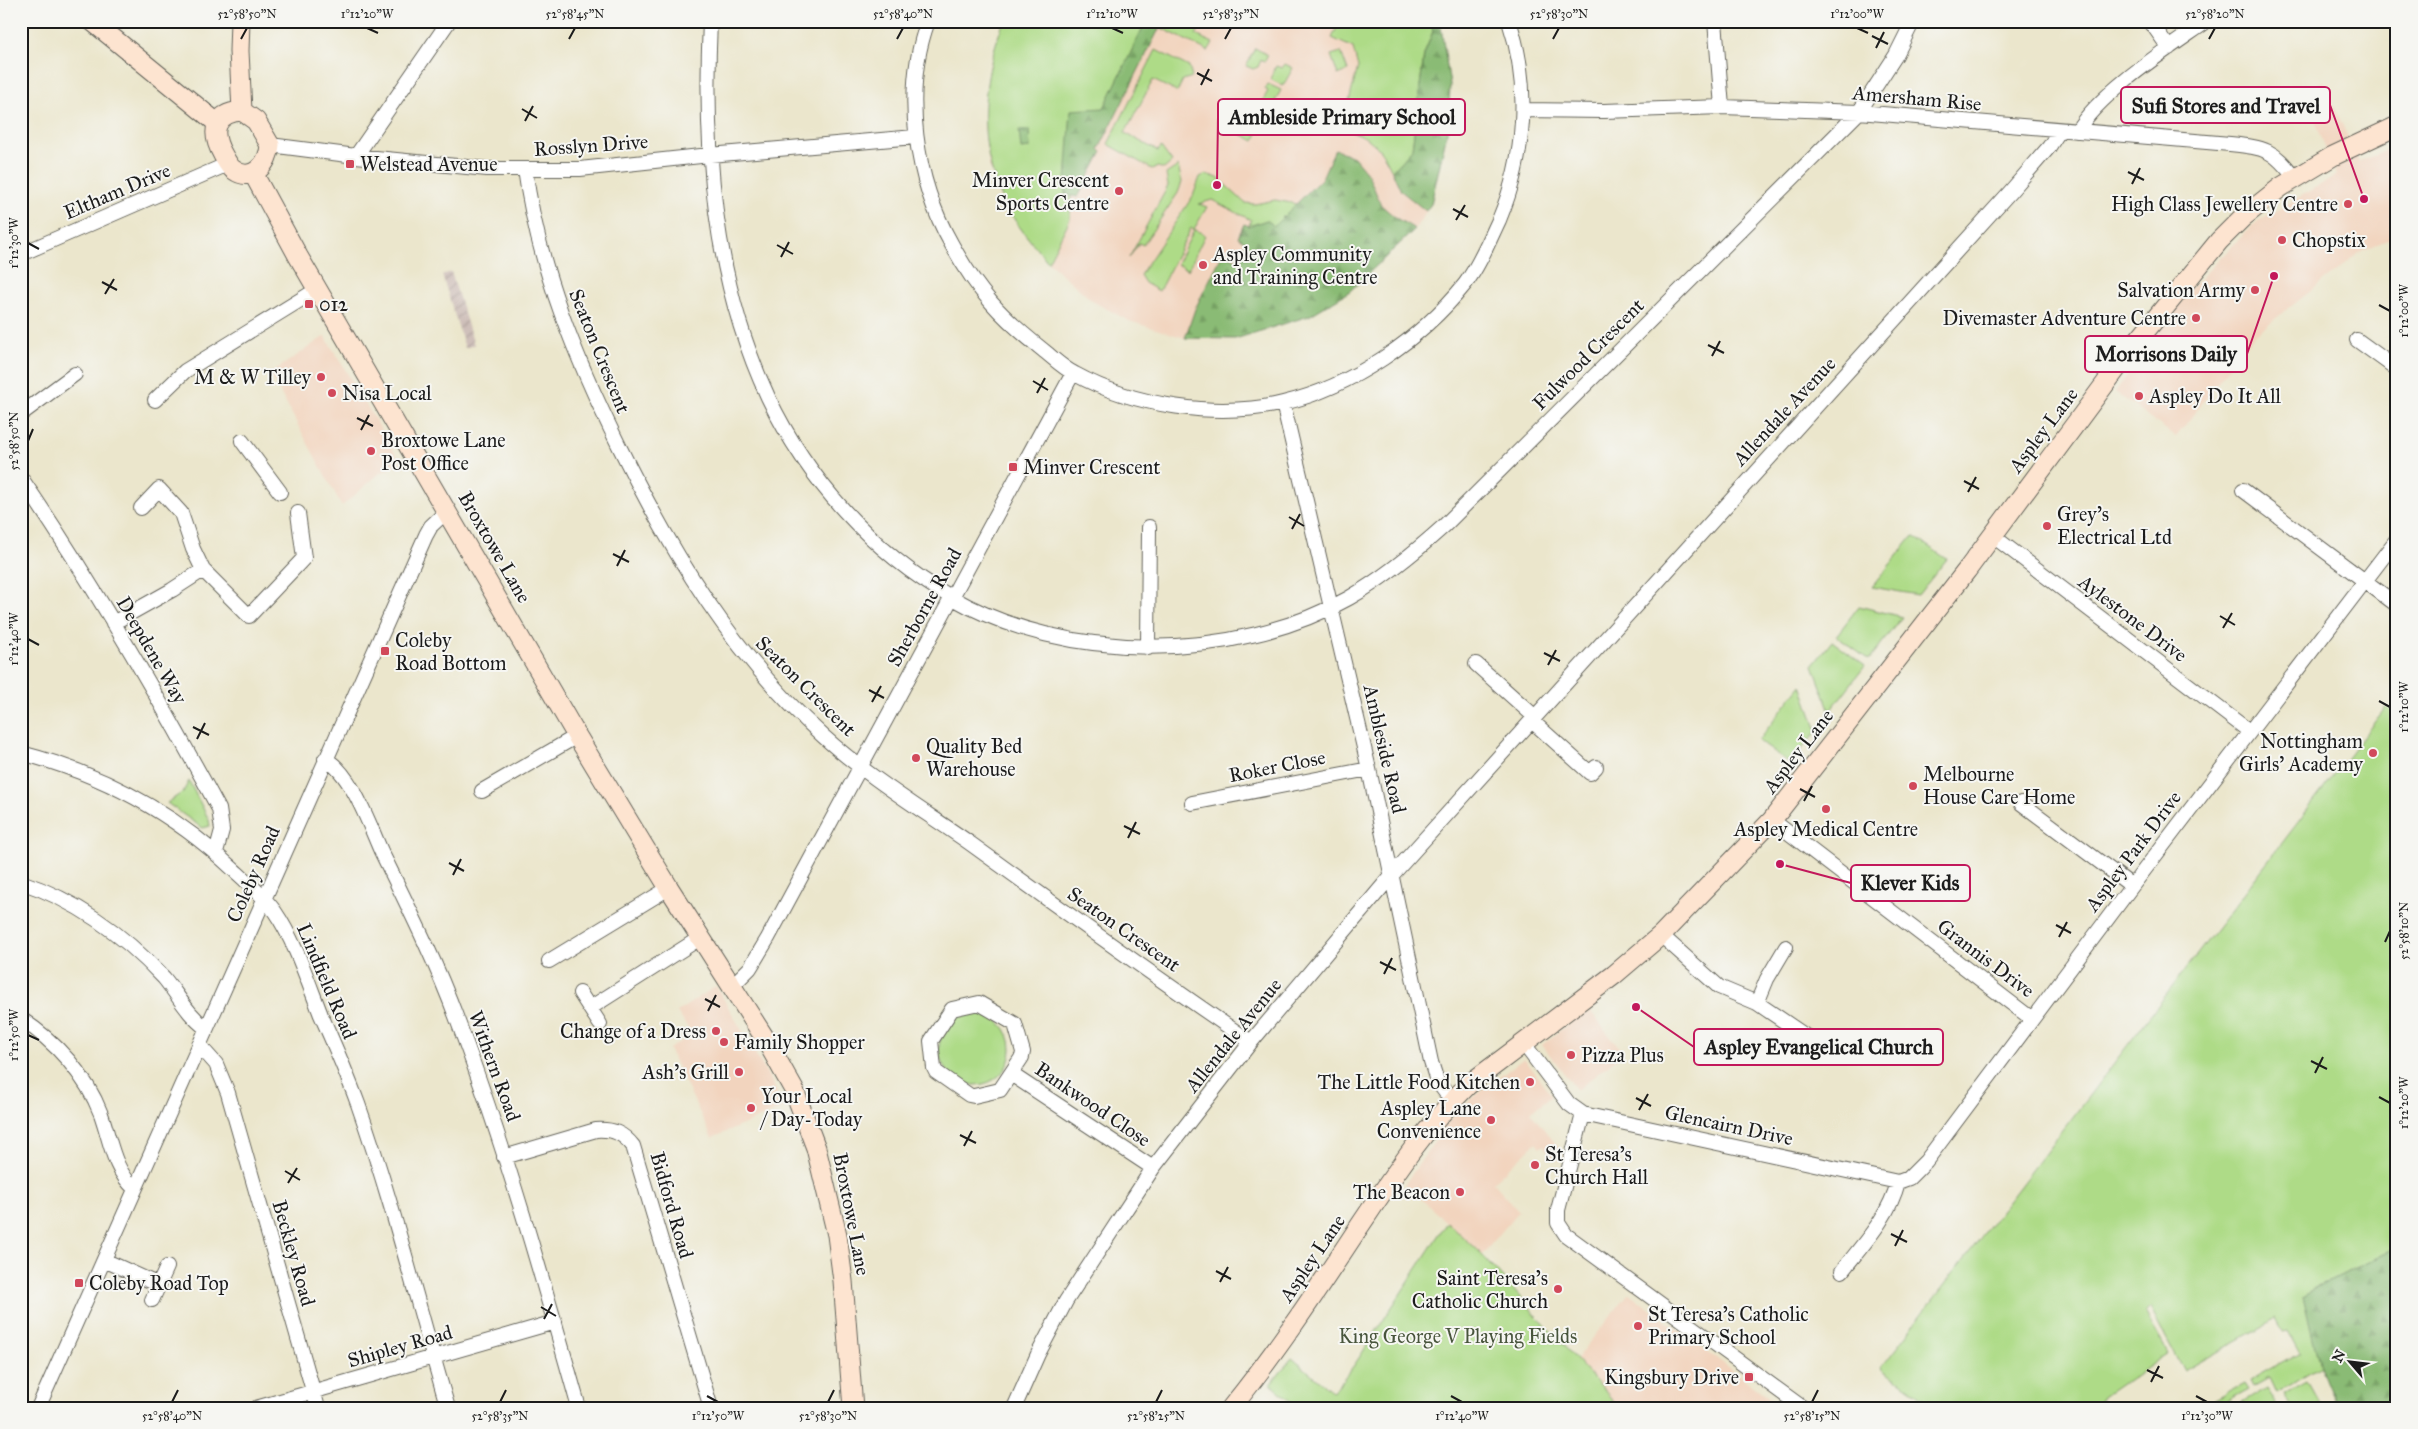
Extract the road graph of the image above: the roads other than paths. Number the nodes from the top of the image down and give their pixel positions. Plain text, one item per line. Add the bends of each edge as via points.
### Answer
1 (92, 21) edge
2 (240, 21) edge
3 (450, 21) edge
4 (710, 21) edge
5 (928, 21) edge
6 (1509, 21) edge
7 (1715, 21) edge
8 (1913, 21) edge
9 (2150, 21) edge
10 (2207, 21) edge
11 (2169, 48) junction
12 (1722, 108) junction
13 (1523, 110) junction
14 (242, 111) junction
15 (1859, 112) junction
16 (217, 123) junction
17 (2397, 126) edge
18 (2060, 130) junction
19 (2077, 131) junction
20 (915, 138) junction
21 (270, 145) junction
22 (710, 155) junction
23 (356, 156) junction
24 (228, 164) junction
25 (524, 169) junction
26 (253, 173) junction
27 (2295, 178) junction
28 (21, 254) edge
29 (318, 290) junction
30 (2357, 340) dead end
31 (2397, 369) edge
32 (1073, 373) junction
33 (76, 374) dead end
34 (156, 400) dead end
35 (1284, 403) junction
36 (21, 414) edge
37 (242, 441) dead end
38 (21, 478) edge
39 (2243, 490) dead end
40 (280, 492) dead end
41 (141, 508) dead end
42 (448, 510) junction
43 (298, 513) dead end
44 (1150, 527) dead end
45 (1993, 536) junction
46 (2397, 539) edge
47 (203, 570) junction
48 (2365, 581) junction
49 (952, 598) junction
50 (2397, 604) edge
51 (1331, 607) junction
52 (113, 623) junction
53 (1148, 648) junction
54 (1476, 664) dead end
55 (1534, 719) junction
56 (2249, 731) junction
57 (578, 736) junction
58 (21, 753) edge
59 (325, 759) junction
60 (860, 766) junction
61 (1596, 767) dead end
62 (1369, 769) junction
63 (482, 791) dead end
64 (1192, 803) dead end
65 (2021, 804) dead end
66 (1772, 820) junction
67 (216, 852) junction
68 (1392, 875) junction
69 (21, 882) edge
70 (2132, 886) junction
71 (669, 888) junction
72 (264, 899) junction
73 (1661, 935) junction
74 (700, 938) junction
75 (1786, 947) dead end
76 (549, 961) dead end
77 (732, 986) junction
78 (580, 993) dead end
79 (1757, 1003) junction
80 (590, 1008) junction
81 (21, 1019) edge
82 (2032, 1019) junction
83 (600, 1024) dead end
84 (206, 1028) junction
85 (1803, 1034) junction
86 (1252, 1042) junction
87 (199, 1044) junction
88 (1524, 1044) junction
89 (1819, 1045) dead end
90 (1793, 1052) dead end
91 (1011, 1074) junction
92 (1452, 1101) junction
93 (1583, 1114) junction
94 (504, 1157) junction
95 (1153, 1168) junction
96 (1898, 1182) junction
97 (135, 1189) junction
98 (104, 1260) junction
99 (167, 1267) dead end
100 (1842, 1271) dead end
101 (159, 1285) junction
102 (152, 1300) dead end
103 (554, 1322) junction
104 (433, 1357) junction
105 (313, 1392) junction
106 (38, 1408) edge
107 (256, 1408) edge
108 (318, 1408) edge
109 (448, 1408) edge
110 (579, 1408) edge
111 (711, 1408) edge
112 (853, 1408) edge
113 (1014, 1408) edge
114 (1232, 1408) edge
115 (1803, 1408) edge

1 - 16 main road
2 - 14 main road
3 - 23 street
4 - 22 street, Fulwood Crescent
5 - 20 street via 918,60
6 - 13 street via 1515,38
7 - 12 street
8 - 15 street, Fulwood Crescent via 1896,55
9 - 11 street
10 - 11 street
11 - 19 street via 2094,107
12 - 13 street, Amersham Rise
12 - 15 street, Amersham Rise
13 - 35 street via 1514,181 1486,248 1466,283 1416,334 1389,356 1332,385
14 - 16 main road via 231,112
14 - 21 main road via 256,121
15 - 18 street, Amersham Rise
15 - 51 street, Fulwood Crescent via 1444,526 1384,576
16 - 24 main road via 217,143
17 - 27 main road, Aspley Lane
18 - 19 street, Amersham Rise
18 - 55 street, Allendale Avenue via 2049,148 2010,192
19 - 27 street, Amersham Rise via 2259,147 2280,159
20 - 22 street, Rosslyn Drive
20 - 32 street via 932,203 964,268 991,305
21 - 23 street, Rosslyn Drive
21 - 26 main road via 266,162
22 - 25 street, Rosslyn Drive via 580,169
22 - 49 street, Fulwood Crescent via 721,247 733,302 757,369 782,422 809,468 861,528 885,551
23 - 25 street, Rosslyn Drive via 487,169
24 - 26 main road via 242,174
24 - 28 street, Eltham Drive
25 - 60 street, Seaton Crescent via 541,253 569,337 595,399 641,491 693,581 753,665 823,737
26 - 29 main road, Broxtowe Lane
27 - 45 main road, Aspley Lane via 2266,198 2219,241 2134,345
29 - 34 street via 185,371
29 - 42 main road, Broxtowe Lane
30 - 31 street
32 - 35 street via 1124,394 1192,409
32 - 49 street, Sherborne Road
33 - 36 street
35 - 51 street, Ambleside Road
37 - 40 street
38 - 52 street, Deepdene Way via 65,542
39 - 48 street
41 - 47 street via 159,489 182,513
42 - 57 main road, Broxtowe Lane
42 - 59 street, Coleby Road via 426,535
43 - 47 street via 304,558 249,616
44 - 53 street
45 - 56 street, Aylestone Drive
45 - 66 main road, Aspley Lane
46 - 48 street, Aspley Park Drive
47 - 52 street
48 - 50 street
48 - 56 street, Aspley Park Drive
49 - 53 street, Fulwood Crescent via 990,616 1052,635
49 - 60 street, Sherborne Road
51 - 53 street, Fulwood Crescent via 1231,640
51 - 62 street, Ambleside Road
52 - 67 street, Deepdene Way via 218,809 222,830
54 - 55 street
55 - 61 street via 1590,773
55 - 68 street, Allendale Avenue
56 - 70 street, Aspley Park Drive
57 - 63 street
57 - 71 main road, Broxtowe Lane
58 - 67 street, Lindfield Road via 110,783 155,807
59 - 72 street, Coleby Road
59 - 94 street, Withern Road via 339,769 354,793 438,974 457,1017
60 - 77 street, Sherborne Road via 768,938 750,968
60 - 86 street, Seaton Crescent
62 - 64 street, Roker Close
62 - 68 street, Ambleside Road
65 - 70 street
66 - 73 main road, Aspley Lane
66 - 82 street, Grannis Drive
67 - 72 street, Lindfield Road
68 - 86 street, Allendale Avenue
68 - 92 street, Ambleside Road via 1437,1081
69 - 84 street via 83,910 120,935 149,962 193,1018
70 - 82 street, Aspley Park Drive
71 - 74 main road, Broxtowe Lane
71 - 76 street
72 - 84 street, Coleby Road
72 - 104 street, Lindfield Road via 292,946 357,1103
73 - 79 street via 1719,987
73 - 88 main road, Aspley Lane
74 - 77 main road, Broxtowe Lane
74 - 80 street
75 - 79 street
77 - 112 main road, Broxtowe Lane via 794,1090 816,1148 837,1235
78 - 80 street
79 - 85 street
80 - 83 street
81 - 97 street via 54,1044 78,1072 100,1112 120,1173
82 - 96 street, Aspley Park Drive via 1926,1161 1909,1178
84 - 87 street, Coleby Road
85 - 89 street
85 - 90 street
86 - 95 street, Allendale Avenue
87 - 97 street, Coleby Road
87 - 105 street, Beckley Road via 216,1064 228,1093
88 - 92 main road, Aspley Lane via 1468,1085
88 - 93 street, Glencairn Drive via 1569,1104
91 - 91 street, Bankwood Close via 1000,1090 974,1096 936,1072 931,1041 952,1009 979,1003 1015,1024 1023,1052
91 - 95 street, Bankwood Close
92 - 114 main road, Aspley Lane via 1392,1179 1270,1360
93 - 96 street, Glencairn Drive
93 - 115 street via 1558,1210 1558,1223 1566,1235
94 - 103 street, Withern Road
94 - 111 street, Bidford Road via 596,1130 608,1129 626,1137 633,1146
95 - 113 street, Allendale Avenue via 1066,1301
96 - 100 street via 1886,1214
97 - 98 street, Coleby Road
98 - 101 street
98 - 106 street, Coleby Road
99 - 101 street
101 - 102 street
103 - 104 street, Shipley Road
103 - 110 street, Withern Road
104 - 105 street, Shipley Road
104 - 109 street, Lindfield Road
105 - 107 street, Shipley Road
105 - 108 street, Beckley Road

